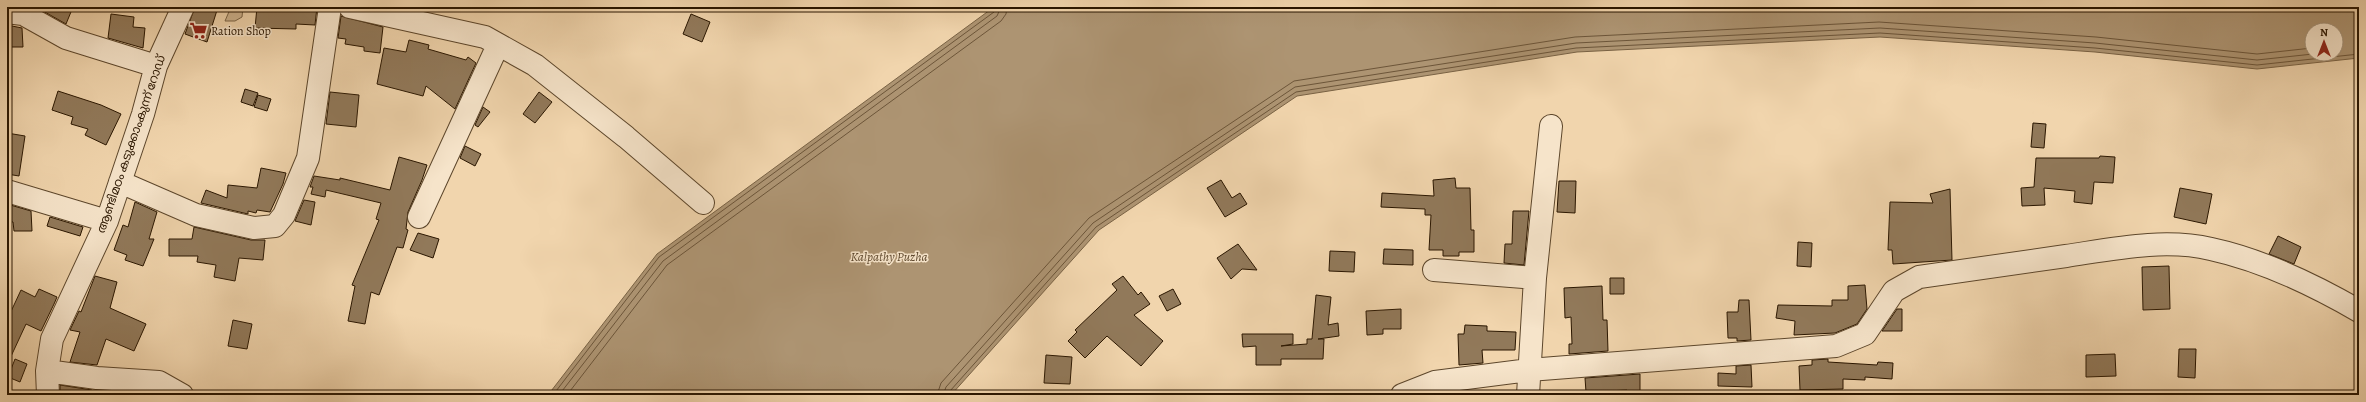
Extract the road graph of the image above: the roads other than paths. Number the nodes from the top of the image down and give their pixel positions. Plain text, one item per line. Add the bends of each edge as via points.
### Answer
1 (184, 7) edge
2 (330, 7) edge
3 (350, 7) edge
4 (7, 12) edge
5 (498, 45) junction
6 (156, 66) junction
7 (1551, 126) dead end
8 (120, 182) junction
9 (7, 191) edge
10 (703, 203) dead end
11 (419, 217) dead end
12 (107, 221) junction
13 (1434, 270) dead end
14 (1535, 278) junction
15 (2359, 311) edge
16 (1529, 370) junction
17 (47, 371) junction
18 (48, 395) edge
19 (182, 395) edge
20 (1402, 395) edge
21 (1528, 395) edge

1 - 6 street, ആണ്ടിമഠം കടുക്കാംകുന്ന് റോഡ്
2 - 8 street via 308,158 284,215 275,226 254,228 196,215
3 - 5 street via 485,37
4 - 6 street via 23,14 66,38
5 - 10 street via 535,65 626,137
5 - 11 street
6 - 8 street, ആണ്ടിമഠം കടുക്കാംകുന്ന് റോഡ്
7 - 14 street
8 - 12 street, ആണ്ടിമഠം കടുക്കാംകുന്ന് റോഡ്
9 - 12 street
12 - 17 street, ആണ്ടിമഠം കടുക്കാംകുന്ന് റോഡ് via 52,340
13 - 14 street
14 - 16 street
15 - 16 street via 2330,294 2261,265 2211,249 2174,244 2132,247 1919,277 1894,292 1865,334 1836,346
16 - 20 street via 1435,382
16 - 21 street
17 - 18 street, ആണ്ടിമഠം കടുക്കാംകുന്ന് റോഡ്
17 - 19 street via 97,378 159,382

